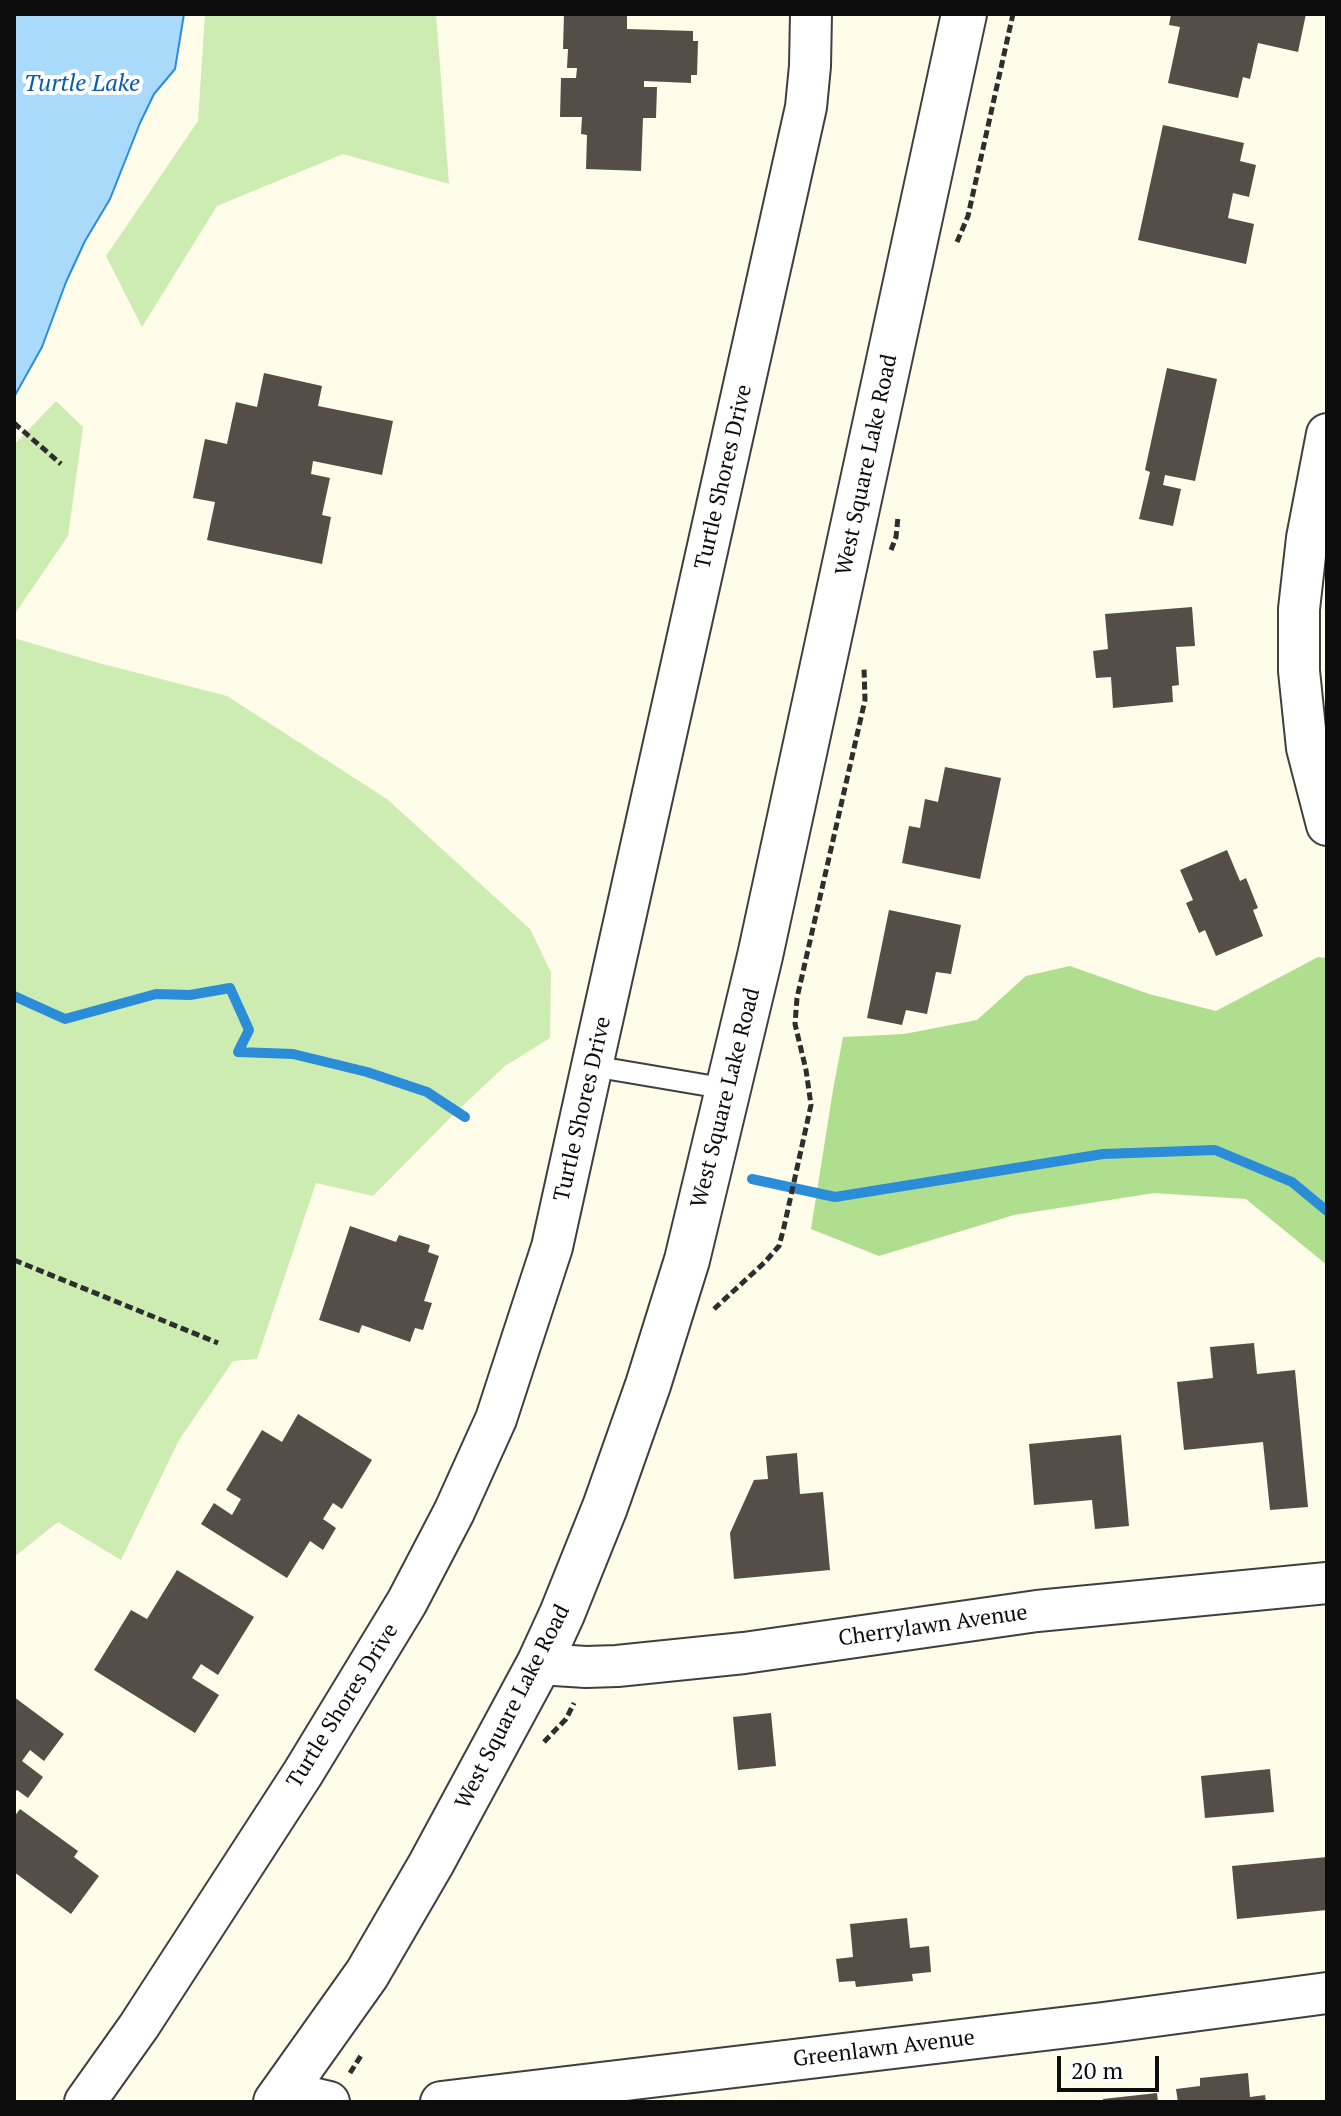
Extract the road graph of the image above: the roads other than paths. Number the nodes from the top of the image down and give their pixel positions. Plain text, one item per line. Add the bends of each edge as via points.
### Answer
1 (811, 14) edge
2 (964, 14) edge
3 (1327, 434) edge
4 (1327, 825) edge
5 (592, 1066) junction
6 (728, 1089) junction
7 (1327, 1583) edge
8 (539, 1664) junction
9 (1327, 1993) edge
10 (281, 2095) edge
11 (85, 2102) edge
12 (329, 2102) edge
13 (441, 2102) edge

1 - 5 street, Turtle Shores Drive via 806,107
2 - 6 street, West Square Lake Road
3 - 4 street via 1307,538 1299,671 1307,748
5 - 6 lane
5 - 11 street, Turtle Shores Drive via 552,1247 496,1419 454,1512 407,1602 303,1773
6 - 8 street, West Square Lake Road via 687,1260 648,1385 605,1507
7 - 8 street, Cherrylawn Avenue via 1037,1611 744,1653 586,1667
8 - 10 street, West Square Lake Road via 367,1974
9 - 13 street, Greenlawn Avenue
10 - 12 street

